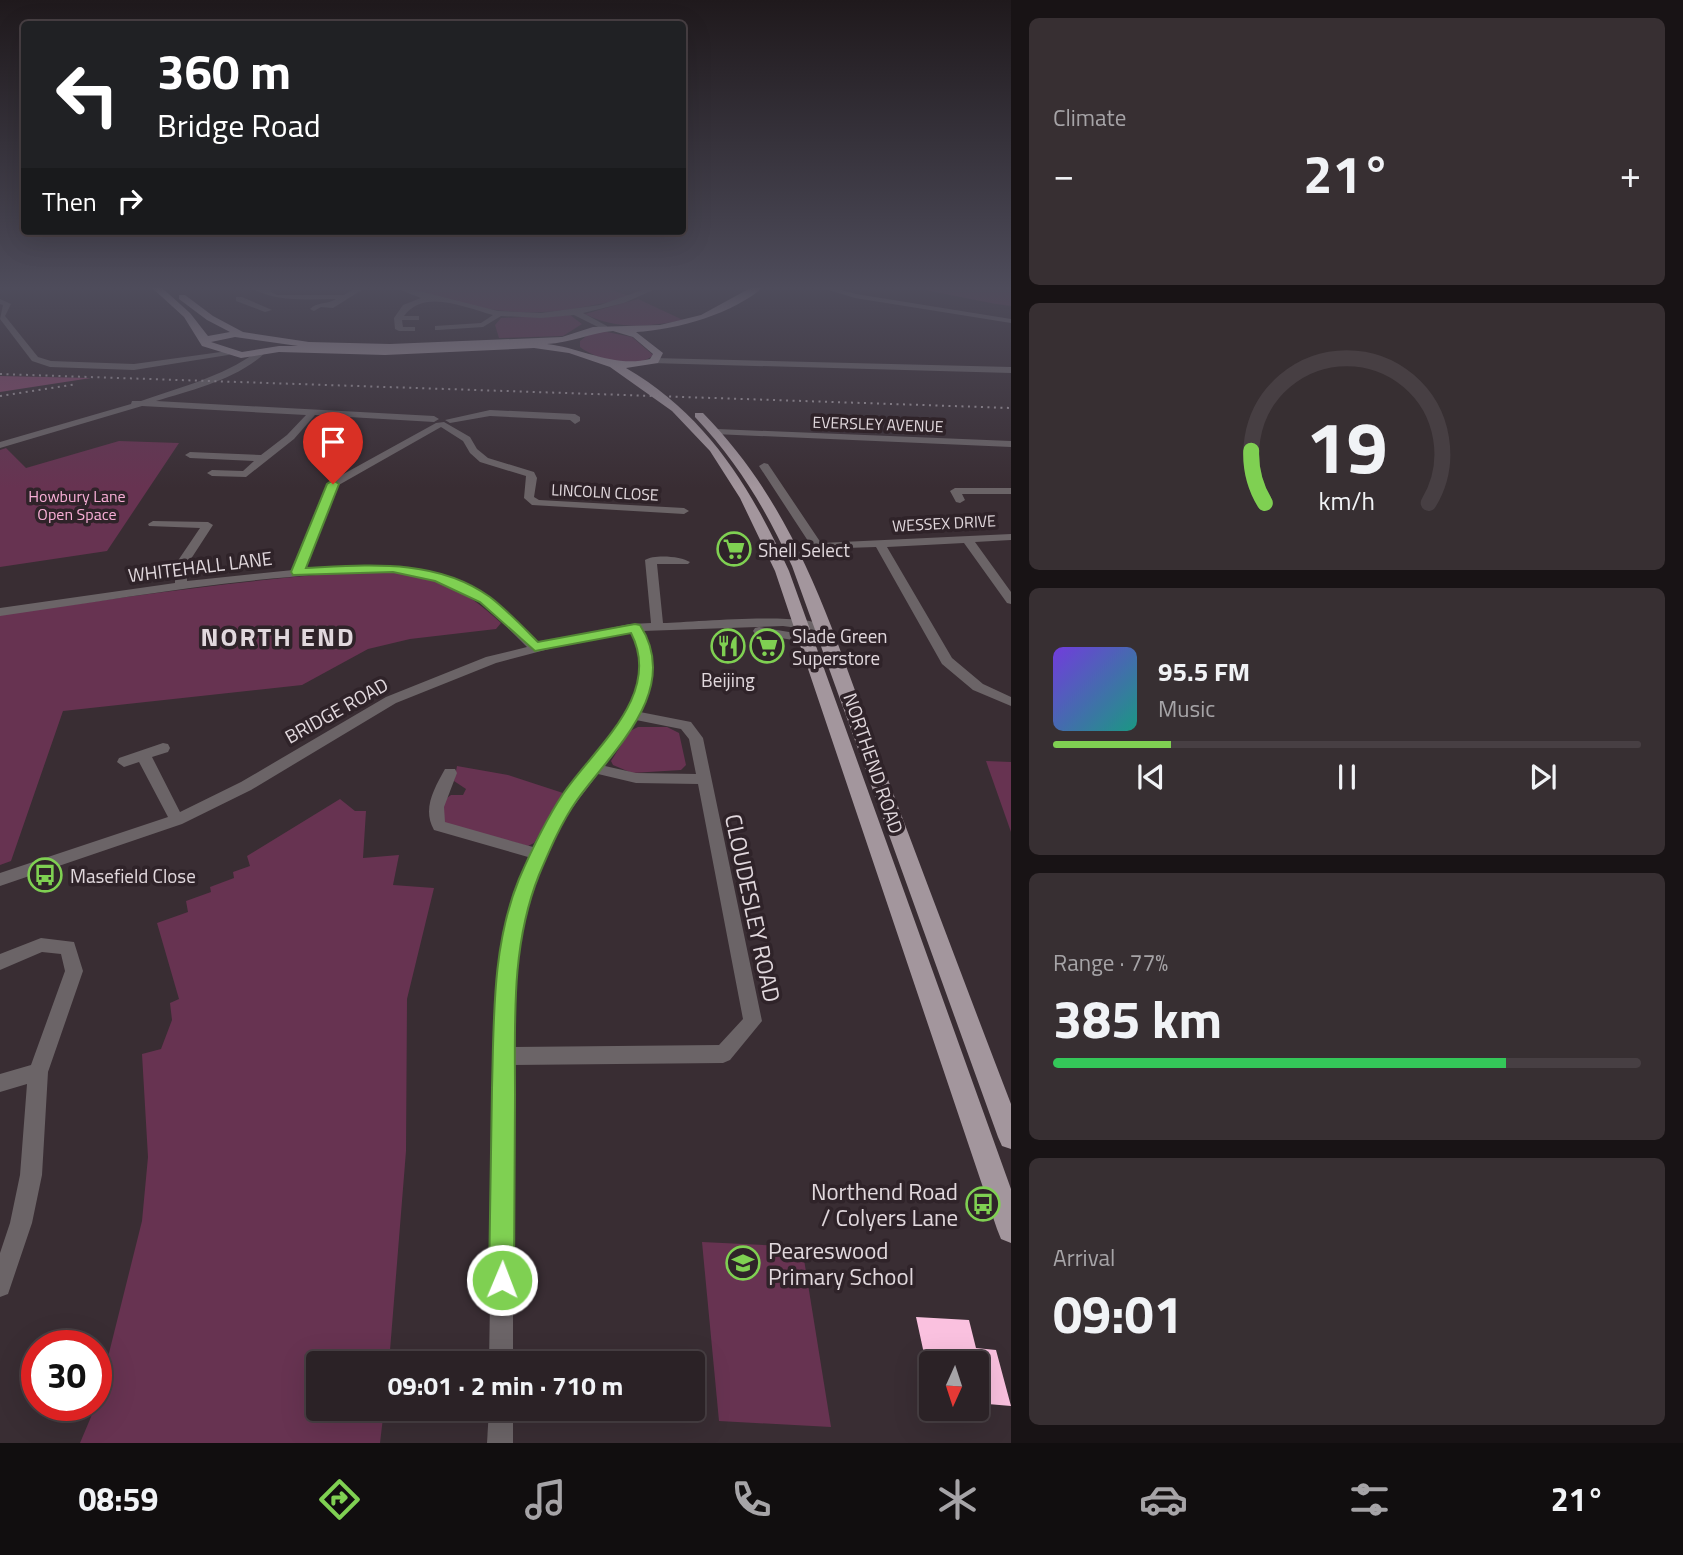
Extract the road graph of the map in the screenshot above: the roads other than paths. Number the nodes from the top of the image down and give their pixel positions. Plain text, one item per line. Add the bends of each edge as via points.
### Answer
1 (31, 353) edge
2 (187, 353) edge
3 (235, 353) edge
4 (261, 353) edge
5 (583, 353) edge
6 (658, 353) edge
7 (669, 353) edge
8 (231, 354) junction
9 (180, 358) junction
10 (687, 361) junction
11 (651, 362) junction
12 (612, 365) junction
13 (234, 370) junction
14 (1011, 370) edge
15 (135, 403) junction
16 (313, 412) junction
17 (575, 421) dead end
18 (442, 422) junction
19 (720, 435) junction
20 (0, 444) edge
21 (1011, 444) edge
22 (190, 455) dead end
23 (260, 458) junction
24 (764, 466) dead end
25 (212, 473) dead end
26 (1011, 491) edge
27 (960, 500) dead end
28 (684, 511) dead end
29 (153, 524) dead end
30 (1011, 537) edge
31 (967, 539) junction
32 (880, 545) junction
33 (818, 547) junction
34 (789, 548) junction
35 (684, 562) dead end
36 (298, 572) junction
37 (181, 583) junction
38 (1011, 600) edge
39 (0, 612) edge
40 (800, 622) junction
41 (657, 626) junction
42 (705, 626) junction
43 (821, 627) junction
44 (635, 628) junction
45 (535, 647) junction
46 (808, 647) junction
47 (1011, 702) edge
48 (632, 715) junction
49 (163, 748) dead end
50 (144, 755) junction
51 (124, 762) dead end
52 (593, 768) junction
53 (450, 773) dead end
54 (704, 779) junction
55 (177, 820) junction
56 (537, 854) junction
57 (0, 880) edge
58 (0, 962) edge
59 (503, 1056) junction
60 (38, 1072) junction
61 (0, 1083) edge
62 (1011, 1137) edge
63 (1011, 1229) edge
64 (0, 1286) edge
65 (501, 1351) edge
66 (500, 1421) edge
67 (500, 1443) edge

1 - 9 street via 41,363 134,367
2 - 9 street
3 - 8 main road
4 - 13 street
5 - 12 main road, NORTHEND ROAD
6 - 11 main road
7 - 10 street
8 - 9 street
8 - 13 street via 238,364
10 - 11 street
10 - 14 street
11 - 12 main road
11 - 19 main road, NORTHEND ROAD via 648,374
12 - 40 main road, NORTHEND ROAD via 640,380 680,412 724,461 768,539
13 - 15 street
15 - 16 street
15 - 20 street
16 - 18 street
16 - 23 street via 303,428
17 - 18 street via 575,417 490,413
18 - 28 street, LINCOLN CLOSE via 467,439 484,460 530,474 530,498 536,503
18 - 36 street via 333,484
19 - 21 street, EVERSLEY AVENUE
19 - 34 main road, NORTHEND ROAD via 762,494
22 - 23 street
23 - 25 street via 246,474
24 - 33 street
26 - 27 street via 955,491
29 - 37 street via 208,525 181,565
30 - 31 street, WESSEX DRIVE
31 - 32 street, WESSEX DRIVE
31 - 38 street
32 - 33 street, WESSEX DRIVE
32 - 47 street, WESSEX DRIVE via 947,661 978,687
33 - 34 street, WESSEX DRIVE
34 - 43 main road, NORTHEND ROAD
35 - 41 street via 651,560
36 - 37 street, WHITEHALL LANE
36 - 45 street, WHITEHALL LANE via 407,565 472,592
37 - 39 street, WHITEHALL LANE
40 - 42 street, BRIDGE ROAD
40 - 43 street, BRIDGE ROAD
40 - 46 main road, NORTHEND ROAD
41 - 42 street, BRIDGE ROAD
41 - 44 street, BRIDGE ROAD
42 - 46 street, BRIDGE ROAD via 780,632 797,637
43 - 62 main road, NORTHEND ROAD
44 - 45 street, BRIDGE ROAD
44 - 48 street via 643,644 647,675
45 - 55 street, BRIDGE ROAD via 444,676 391,700 246,786
46 - 63 main road, NORTHEND ROAD
48 - 52 street
48 - 54 street, CLOUDESLEY ROAD via 674,721 692,730
49 - 50 street
50 - 51 street
50 - 55 street
52 - 54 street via 636,778
52 - 56 street
53 - 56 street via 434,817 440,826
54 - 59 street, CLOUDESLEY ROAD via 753,1021 723,1055
55 - 57 street, BRIDGE ROAD
56 - 59 street via 512,936 504,993
58 - 60 street via 41,945 68,947 74,971
59 - 65 street
60 - 61 street
60 - 64 street via 31,1175
66 - 67 street

